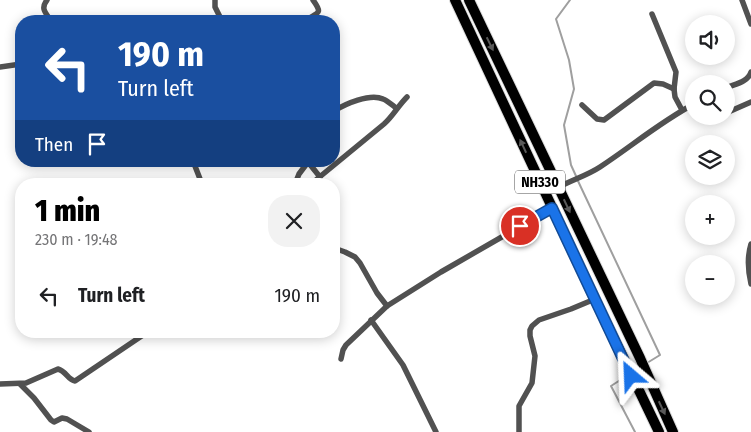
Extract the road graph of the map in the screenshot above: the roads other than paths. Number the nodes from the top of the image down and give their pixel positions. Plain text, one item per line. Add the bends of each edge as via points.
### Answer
1 (47, 0) edge
2 (215, 0) edge
3 (313, 0) edge
4 (455, 0) edge
5 (469, 0) edge
6 (742, 0) edge
7 (652, 14) dead end
8 (48, 15) edge
9 (219, 15) edge
10 (315, 15) edge
11 (751, 24) edge
12 (15, 65) edge
13 (0, 67) edge
14 (751, 72) edge
15 (735, 84) edge
16 (674, 89) junction
17 (407, 98) dead end
18 (751, 102) edge
19 (582, 105) dead end
20 (340, 108) edge
21 (396, 108) junction
22 (685, 108) edge
23 (735, 109) edge
24 (682, 110) junction
25 (340, 160) edge
26 (305, 167) edge
27 (312, 167) edge
28 (332, 167) edge
29 (320, 177) joint
30 (298, 178) edge
31 (559, 187) junction
32 (552, 208) junction
33 (751, 244) edge
34 (340, 250) edge
35 (751, 284) edge
36 (595, 299) junction
37 (387, 306) junction
38 (371, 320) junction
39 (139, 338) edge
40 (341, 359) dead end
41 (0, 384) edge
42 (20, 384) junction
43 (89, 432) edge
44 (436, 432) edge
45 (519, 432) edge
46 (659, 432) edge
47 (673, 432) edge

1 - 8 street via 44,8
2 - 9 street
3 - 10 street via 319,8
32 -> 4 highway, NH330
5 -> 31 highway, NH330
6 - 11 street
7 - 16 street via 676,72
12 - 13 street
14 - 15 street via 745,80
16 - 19 street via 654,83 604,120 597,119
16 - 24 street
17 - 21 street
18 - 23 street
20 - 21 street via 374,98 384,99
21 - 25 street via 384,124
22 - 24 street
24 - 31 street via 600,167
26 - 30 street
27 - 29 street
28 - 29 street
31 -> 47 highway, NH330
32 - 36 highway, NH330
32 - 37 street
33 - 35 street via 748,260
34 - 37 street via 355,257
36 - 45 street via 539,320 532,326 530,336 535,356 532,382 519,406
36 - 46 highway, NH330
37 - 38 street
38 - 40 street via 346,345
38 - 44 street via 403,365
39 - 42 street via 75,381 58,370
41 - 42 street
42 - 43 street via 54,422 67,418

